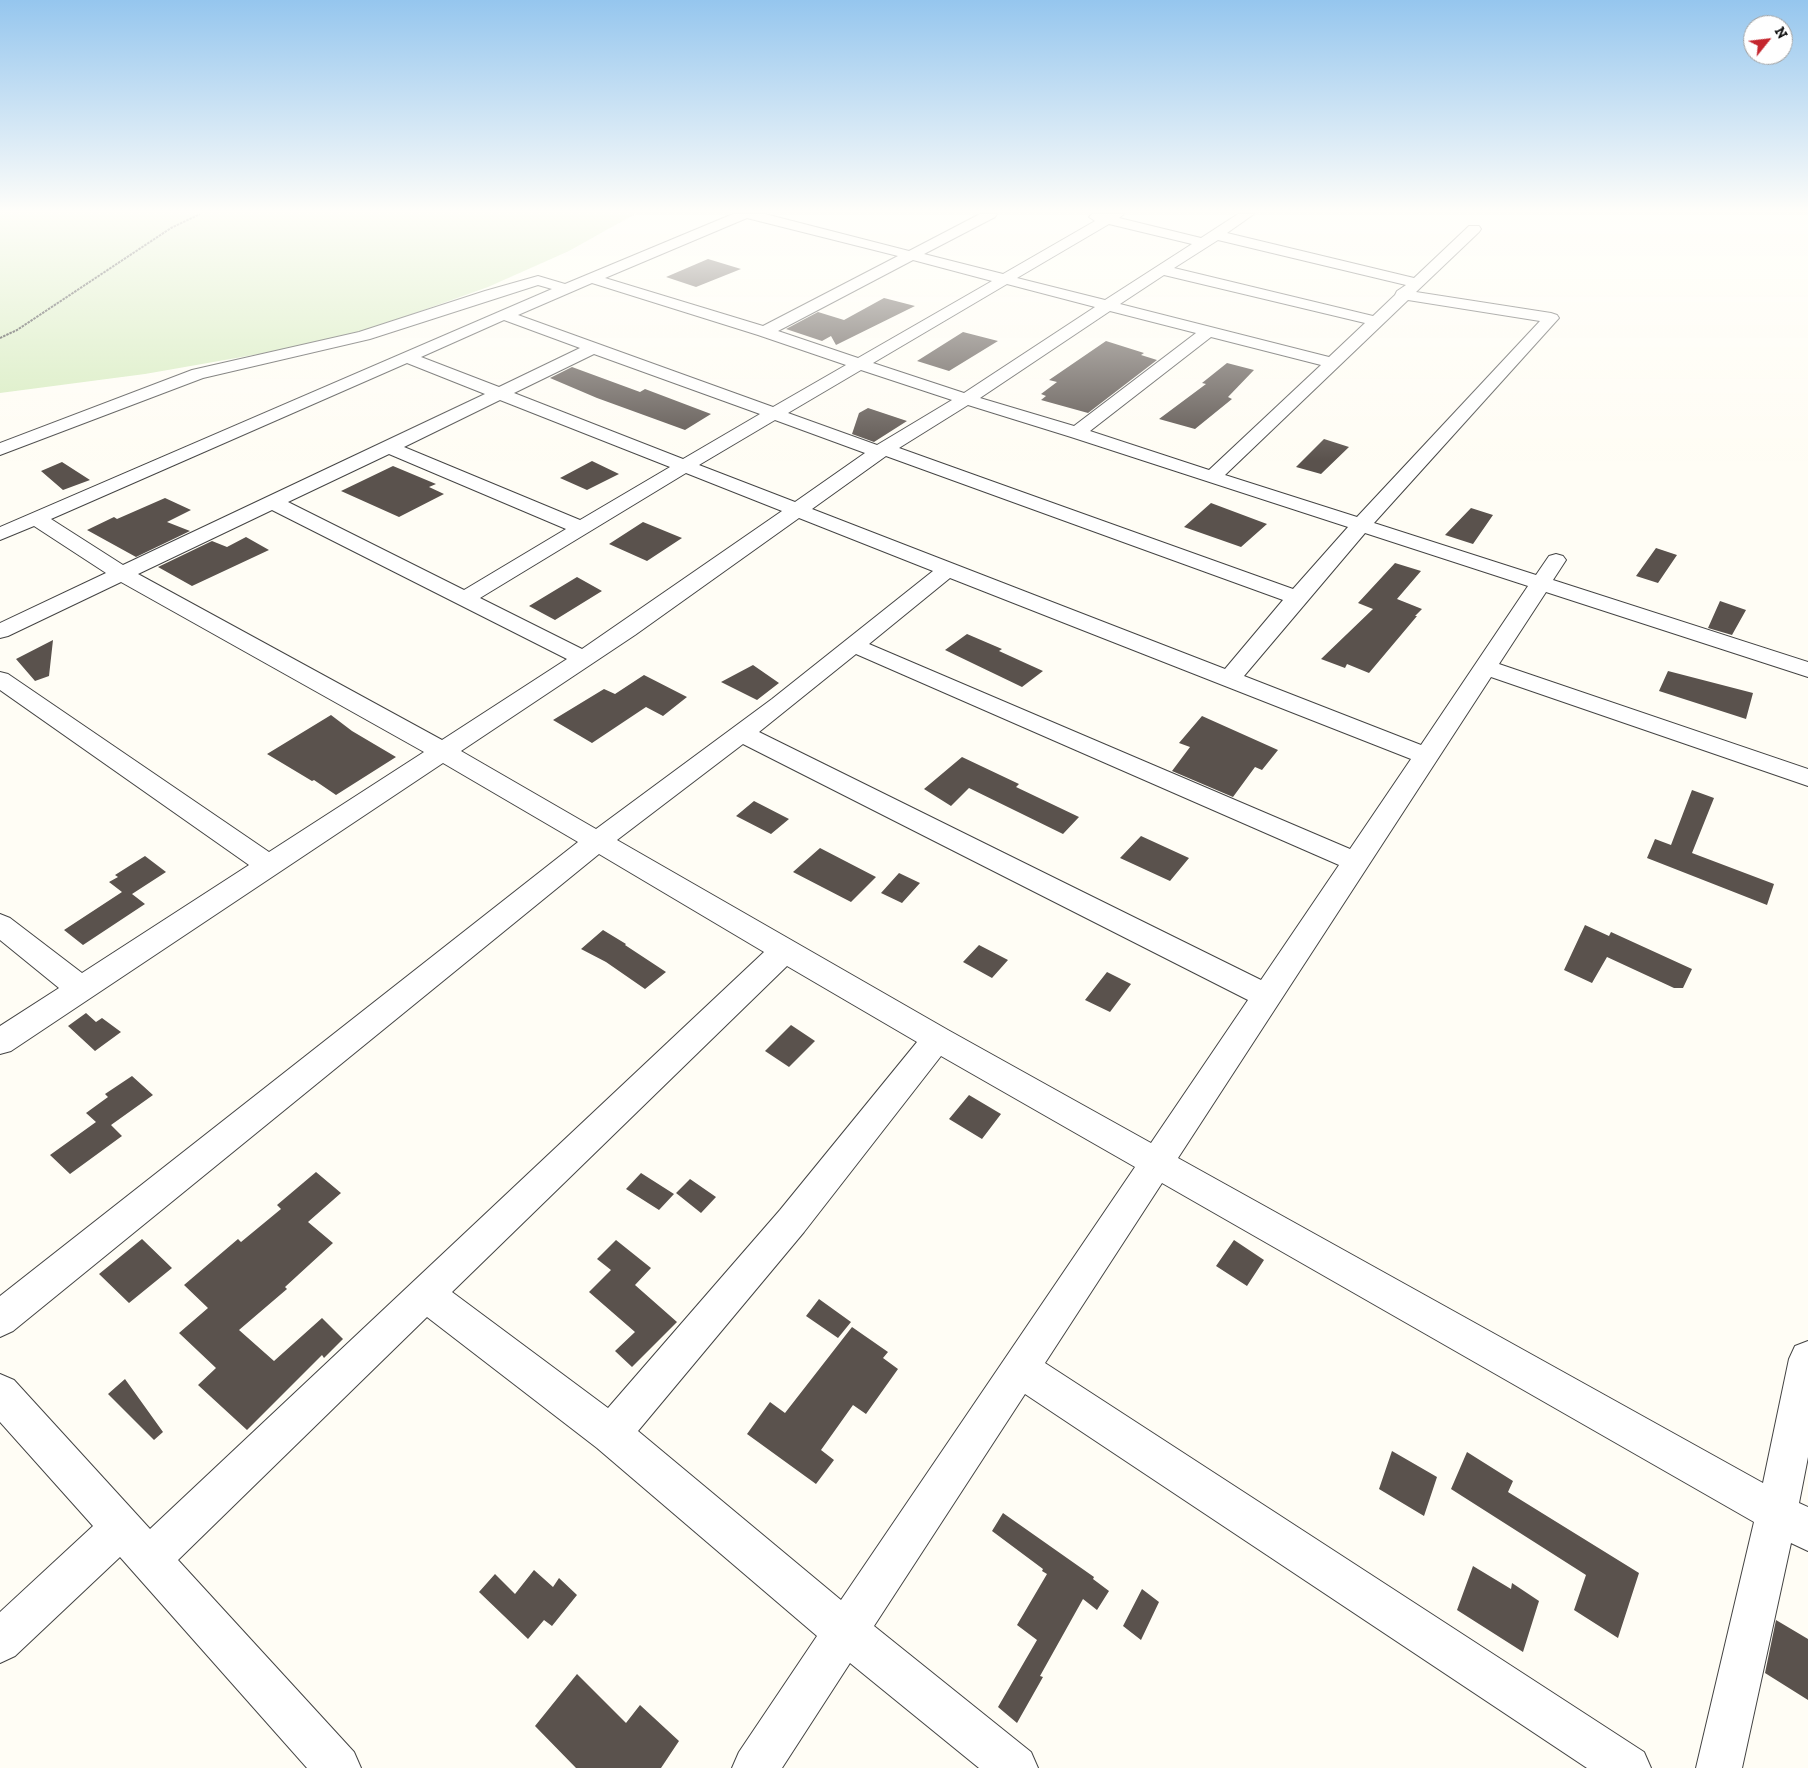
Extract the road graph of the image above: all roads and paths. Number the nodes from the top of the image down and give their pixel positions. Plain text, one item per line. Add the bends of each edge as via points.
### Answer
1 (68, 297) edge
2 (482, 297) edge
3 (547, 297) edge
4 (650, 297) edge
5 (832, 297) edge
6 (974, 297) edge
7 (1071, 297) edge
8 (1122, 297) edge
9 (1273, 297) edge
10 (1400, 297) edge
11 (1418, 297) edge
12 (1108, 306) junction
13 (504, 315) junction
14 (1376, 321) junction
15 (1208, 331) junction
16 (764, 332) junction
17 (0, 338) edge
18 (593, 348) junction
19 (406, 358) junction
20 (1332, 363) junction
21 (858, 364) junction
22 (498, 393) junction
23 (966, 399) junction
24 (774, 414) junction
25 (1077, 433) junction
26 (389, 447) junction
27 (0, 449) edge
28 (882, 451) junction
29 (684, 466) junction
30 (1211, 478) junction
31 (272, 502) junction
32 (797, 510) junction
33 (35, 518) junction
34 (1360, 526) junction
35 (582, 528) junction
36 (0, 534) edge
37 (948, 569) junction
38 (1548, 572) junction
39 (121, 573) junction
40 (466, 598) junction
41 (1297, 598) junction
42 (0, 631) edge
43 (853, 645) junction
44 (584, 659) junction
45 (1486, 667) junction
46 (1808, 670) edge
47 (0, 679) edge
48 (1229, 679) junction
49 (742, 732) junction
50 (442, 751) junction
51 (1426, 756) junction
52 (1808, 778) edge
53 (598, 841) junction
54 (1356, 862) junction
55 (270, 866) junction
56 (0, 925) edge
57 (784, 951) junction
58 (81, 989) junction
59 (1267, 996) junction
60 (938, 1039) junction
61 (0, 1042) edge
62 (1156, 1162) junction
63 (426, 1294) junction
64 (0, 1319) edge
65 (1808, 1359) edge
66 (1020, 1369) junction
67 (0, 1393) edge
68 (611, 1434) junction
69 (1793, 1522) edge
70 (122, 1528) junction
71 (149, 1559) junction
72 (846, 1631) junction
73 (0, 1641) edge
74 (338, 1768) edge
75 (755, 1768) edge
76 (1015, 1768) edge
77 (1628, 1768) edge
78 (1719, 1768) edge

1 - 17 path
2 - 27 street via 364,336 198,374
3 - 13 street
4 - 16 street
5 - 16 street
6 - 21 street
7 - 12 street
8 - 12 street
9 - 14 street
10 - 14 street
11 - 34 street via 1551,318
12 - 15 street
12 - 23 street
13 - 18 street
13 - 19 street
14 - 20 street
15 - 20 street
15 - 25 street
16 - 21 street
18 - 22 street
18 - 24 street
19 - 22 street
19 - 33 street
20 - 30 street
21 - 23 street
21 - 24 street
22 - 26 street
22 - 29 street
23 - 25 street
23 - 28 street
24 - 28 street
24 - 29 street
25 - 30 street
26 - 31 street
26 - 35 street
28 - 32 street
28 - 41 street
29 - 32 street
29 - 35 street
30 - 34 street
31 - 39 street
31 - 40 street
32 - 37 street
32 - 44 street
33 - 36 street
33 - 39 street
34 - 38 street
34 - 41 street
35 - 40 street
37 - 43 street
37 - 48 street
38 - 45 street
38 - 46 street
39 - 42 street
39 - 50 street
40 - 44 street
41 - 48 street
43 - 49 street
43 - 54 street
44 - 50 street
45 - 51 street
45 - 52 street
47 - 55 street
48 - 51 street
49 - 53 street
49 - 59 street
50 - 53 street
50 - 55 street
51 - 54 street
53 - 57 street
53 - 64 street
54 - 59 street
55 - 58 street
56 - 58 street
57 - 60 street
57 - 63 street
58 - 61 street
59 - 62 street
60 - 62 street
60 - 68 street via 792,1221
62 - 66 street
62 - 69 street
63 - 68 street
63 - 71 street
65 - 69 street
66 - 72 street
66 - 77 street
67 - 70 street
68 - 72 street
69 - 78 street
70 - 71 street
70 - 73 street
71 - 74 street
72 - 75 street
72 - 76 street

